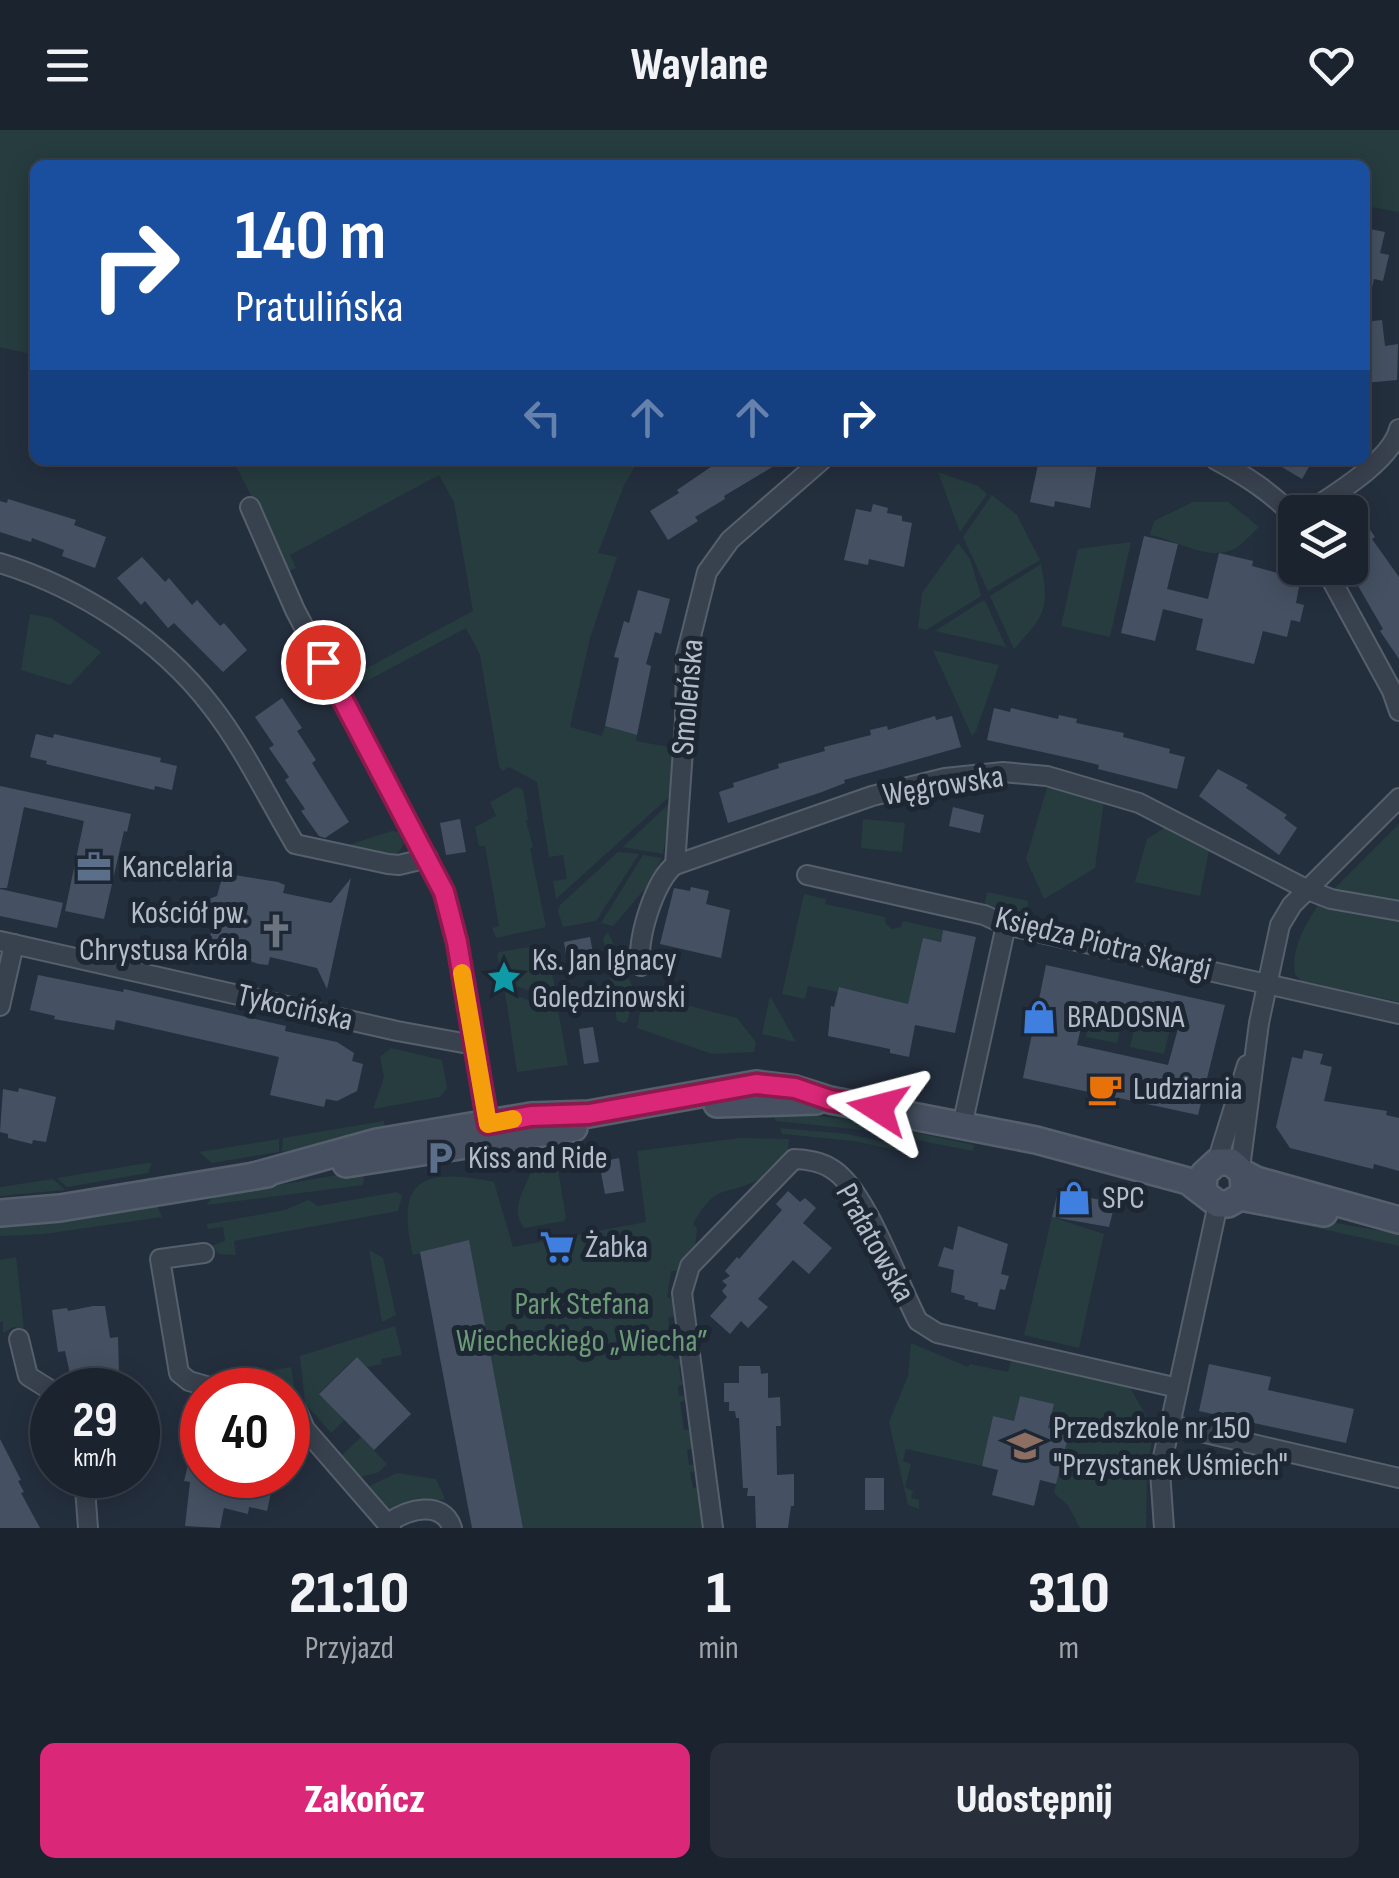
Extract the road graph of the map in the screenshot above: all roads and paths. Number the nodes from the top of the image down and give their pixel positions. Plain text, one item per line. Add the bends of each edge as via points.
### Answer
1 (1399, 429) edge
2 (816, 465) edge
3 (1226, 465) edge
4 (1370, 465) edge
5 (1370, 465) edge
6 (1330, 495) edge
7 (1278, 499) edge
8 (250, 507) dead end
9 (0, 563) edge
10 (1334, 585) edge
11 (1399, 711) edge
12 (1399, 798) edge
13 (428, 858) junction
14 (674, 865) junction
15 (807, 875) dead end
16 (1308, 890) junction
17 (1399, 911) edge
18 (1006, 924) junction
19 (7, 943) edge
20 (642, 966) dead end
21 (1267, 982) junction
22 (0, 1006) edge
23 (1399, 1014) edge
24 (474, 1041) junction
25 (962, 1126) junction
26 (489, 1133) junction
27 (1225, 1180) junction
28 (0, 1213) edge
29 (1399, 1222) edge
30 (204, 1253) dead end
31 (19, 1339) dead end
32 (180, 1374) edge
33 (30, 1377) edge
34 (1178, 1388) junction
35 (1171, 1426) junction
36 (310, 1435) edge
37 (1399, 1478) edge
38 (86, 1498) edge
39 (389, 1526) edge
40 (88, 1528) edge
41 (452, 1528) edge
42 (713, 1528) edge
43 (1164, 1528) edge

1 - 5 street
2 - 14 street, Smoleńska via 730,540 706,572 686,656
3 - 7 street
4 - 6 street
8 - 13 street via 299,619
9 - 13 street via 85,600 184,675 214,708 295,844 388,864
10 - 11 street
12 - 16 street
13 - 24 street via 451,917
14 - 16 street, Węgrowska via 872,796 1003,772 1048,776 1139,804
14 - 20 street via 663,874 642,937
15 - 18 street, Księdza Piotra Skargi
16 - 17 street, Węgrowska
16 - 21 street via 1280,924
18 - 21 street, Księdza Piotra Skargi
18 - 25 street
19 - 22 street
19 - 24 street, Tykocińska via 397,1032
21 - 23 street, Księdza Piotra Skargi
21 - 27 street
24 - 26 street
25 - 26 street via 830,1100 714,1104
25 - 27 street via 1188,1181
26 - 28 street
27 - 29 street via 1256,1180
27 - 34 street
30 - 32 street via 160,1259
31 - 33 street
34 - 35 street
34 - 42 street, Prałatowska via 937,1334 918,1321 852,1187 832,1168 794,1159 690,1266 682,1292
35 - 37 street
35 - 43 street via 1160,1470
36 - 39 street
38 - 40 street
39 - 41 street via 400,1515 426,1509 443,1513

